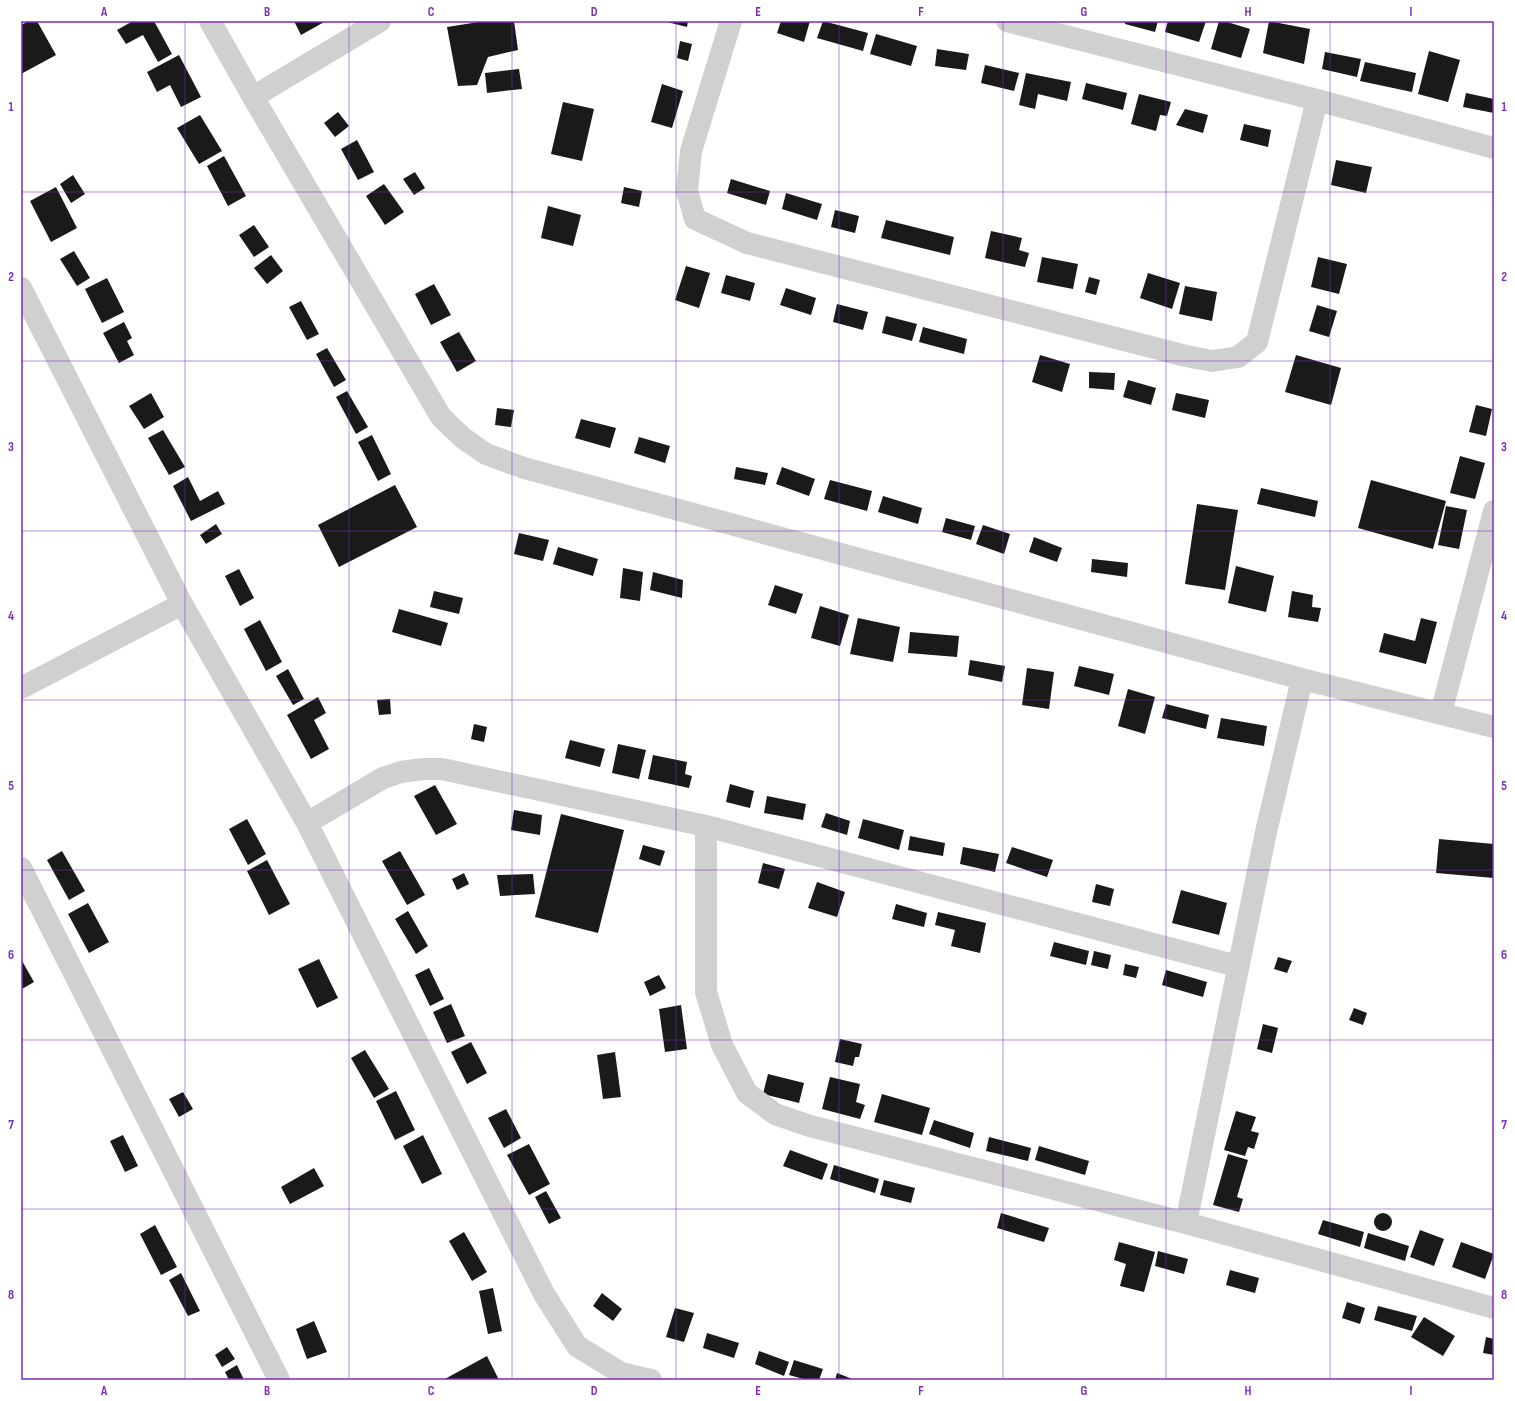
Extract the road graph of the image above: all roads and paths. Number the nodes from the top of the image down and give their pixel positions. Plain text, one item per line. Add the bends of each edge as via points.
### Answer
1 (210, 21) edge
2 (380, 21) edge
3 (731, 21) edge
4 (1007, 21) edge
5 (253, 97) junction
6 (1317, 100) junction
7 (1494, 148) edge
8 (21, 288) edge
9 (1494, 511) edge
10 (182, 604) junction
11 (1302, 679) junction
12 (21, 688) edge
13 (1441, 713) junction
14 (1494, 726) edge
15 (307, 823) junction
16 (706, 826) junction
17 (21, 868) edge
18 (1237, 966) junction
19 (1186, 1223) junction
20 (1494, 1308) edge
21 (279, 1380) edge
22 (651, 1380) edge

1 - 5 street
2 - 5 street
3 - 6 street via 691,151 687,191 695,219 747,242 1212,361 1238,357 1257,342
4 - 6 street
5 - 11 street via 441,417 463,438 486,454 524,468
6 - 7 street
8 - 10 street
9 - 13 street
10 - 12 street
10 - 15 street
11 - 13 street
11 - 18 street
13 - 14 street
15 - 16 street via 383,778 423,768 442,769
15 - 22 street via 544,1294 577,1346 621,1373
16 - 18 street
16 - 19 street via 706,992 722,1045 747,1093 775,1114 810,1126
17 - 21 street
18 - 19 street
19 - 20 street

